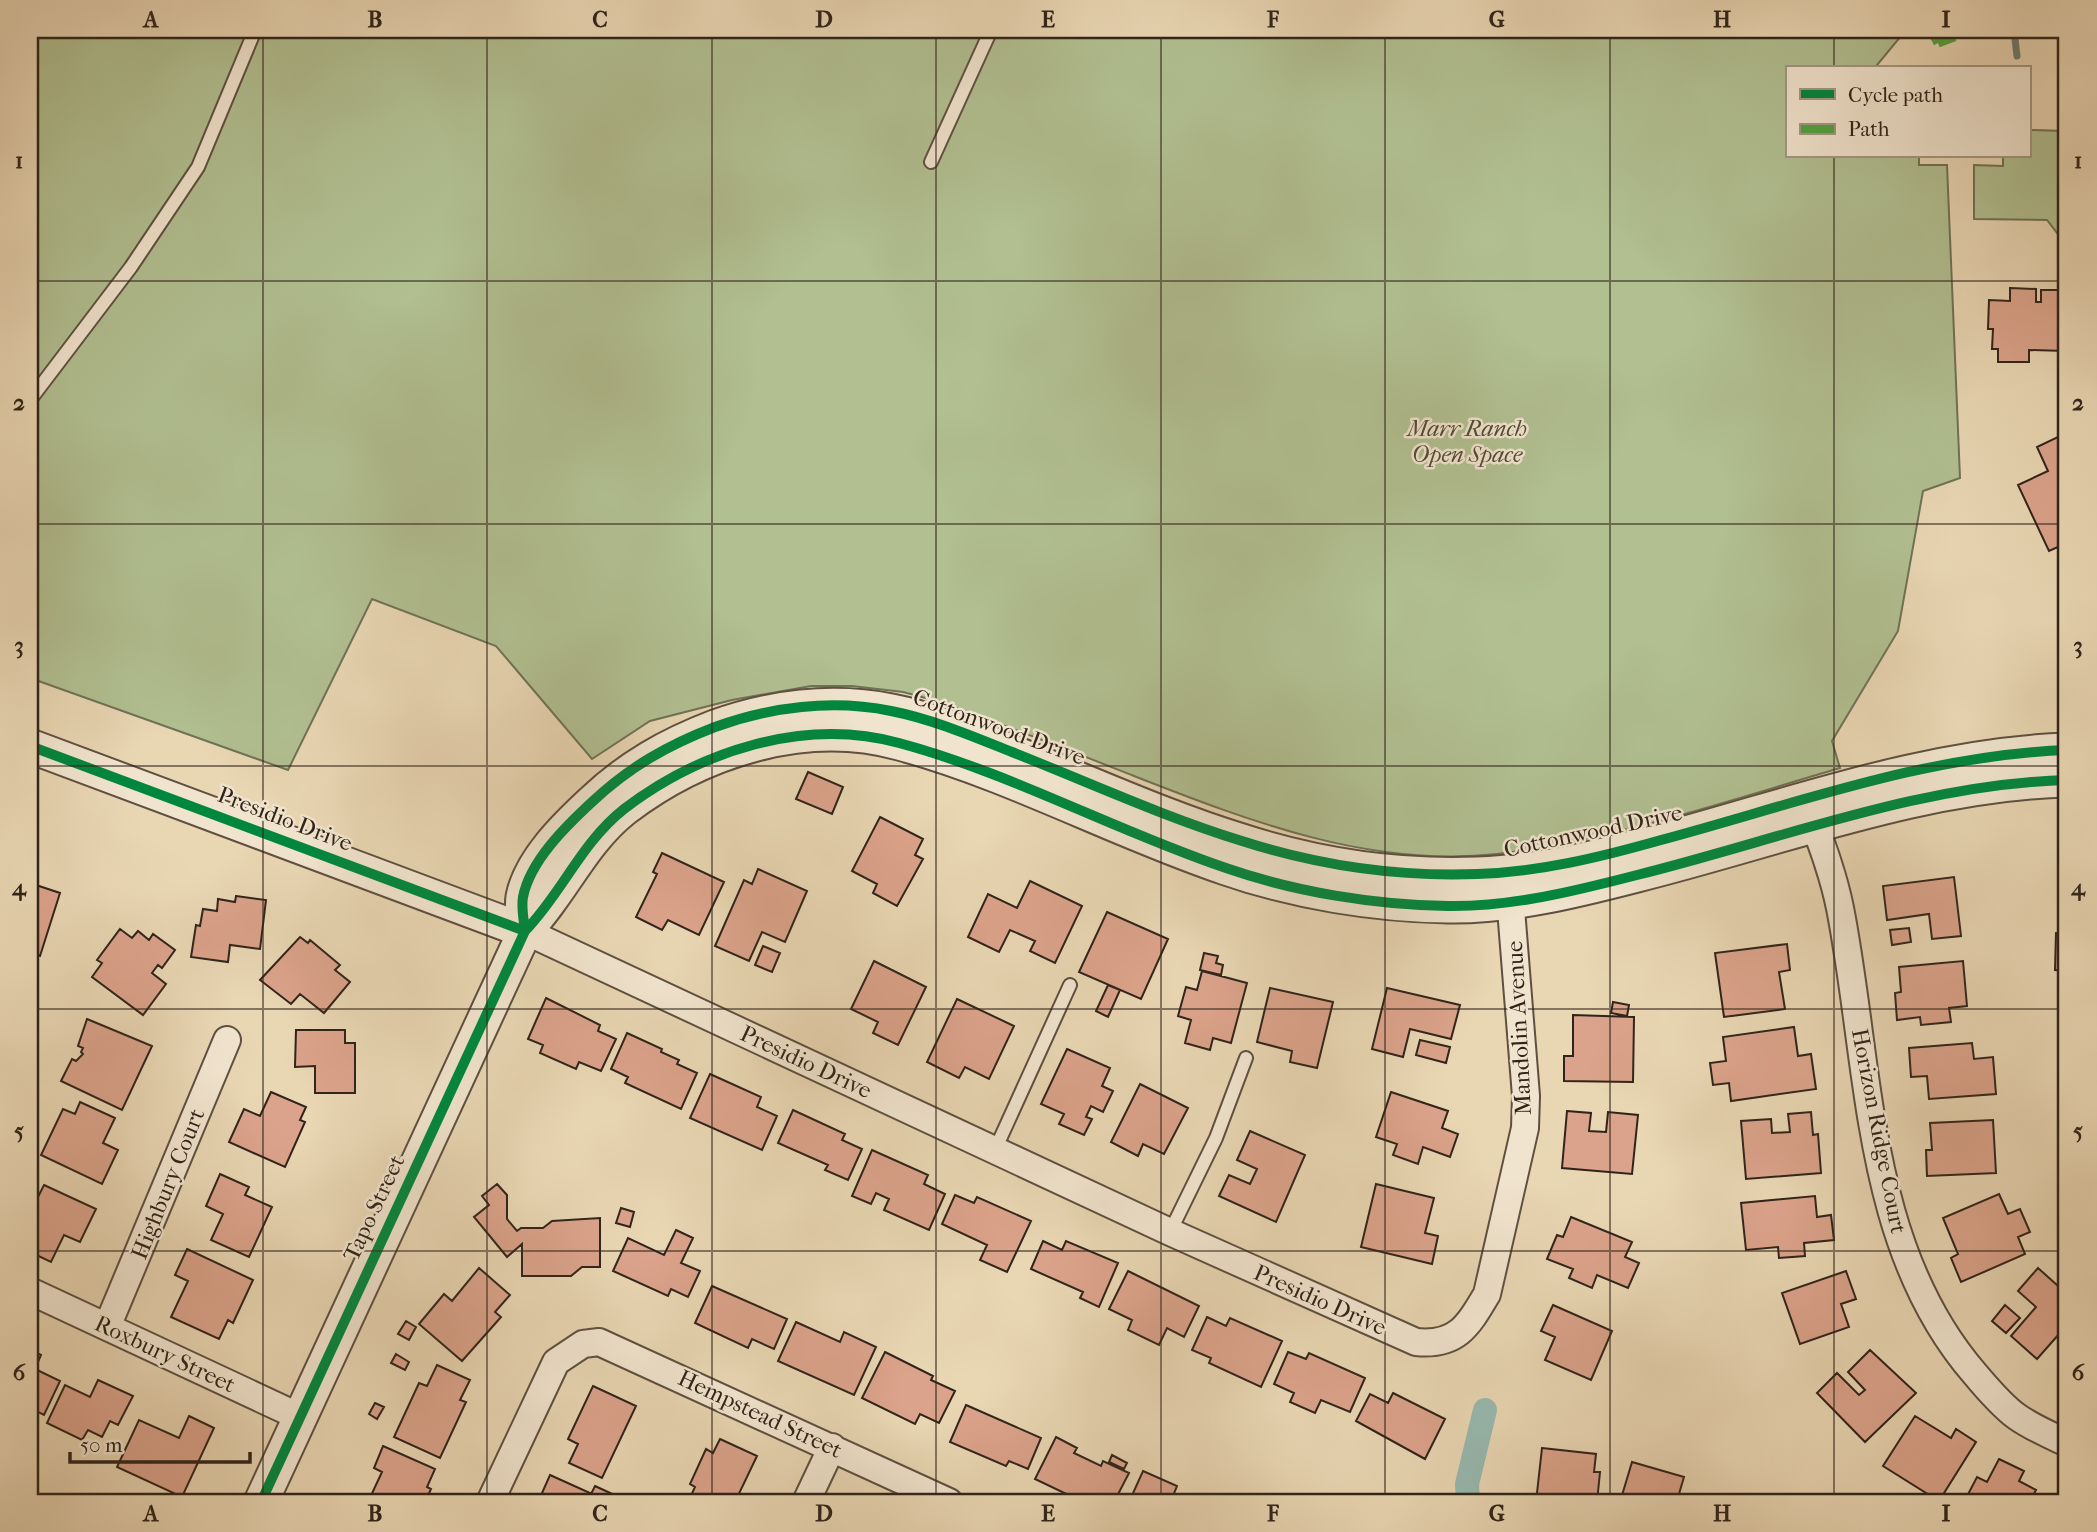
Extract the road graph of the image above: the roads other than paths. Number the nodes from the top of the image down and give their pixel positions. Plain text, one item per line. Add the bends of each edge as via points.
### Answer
1 (255, 30) edge
2 (991, 30) edge
3 (931, 162) dead end
4 (30, 400) edge
5 (30, 746) edge
6 (2067, 750) edge
7 (2067, 780) edge
8 (1811, 813) junction
9 (1510, 887) junction
10 (525, 931) junction
11 (1070, 985) dead end
12 (228, 1040) dead end
13 (1246, 1058) dead end
14 (995, 1150) junction
15 (1170, 1232) junction
16 (30, 1291) edge
17 (107, 1327) junction
18 (1455, 1337) joint
19 (300, 1417) junction
20 (2067, 1443) edge
21 (832, 1447) junction
22 (261, 1502) edge
23 (490, 1502) edge
24 (806, 1502) edge
25 (950, 1502) edge

1 - 4 lane via 198,167 131,267
2 - 3 lane
5 - 10 street, Presidio Drive
6 - 8 street, Cottonwood Drive via 2022,751 1896,773
7 - 8 street, Cottonwood Drive via 1945,792
8 - 9 street, Cottonwood Drive via 1584,889
8 - 20 street, Horizon Ridge Court via 1840,907 1882,1172 1897,1237 1923,1299 1959,1355 2003,1406
9 - 10 street, Cottonwood Drive via 1448,906 1285,885 1225,868 896,742 835,735 760,742 681,772 649,792 600,830 546,910
9 - 18 street, Mandolin Avenue via 1525,1128 1487,1294
10 - 14 street, Presidio Drive
10 - 19 street, Tapo Street
11 - 14 lane
12 - 17 street, Highbury Court
13 - 15 lane via 1216,1138
14 - 15 street, Presidio Drive
15 - 18 street, Presidio Drive via 1416,1342 1436,1344
16 - 17 street, Roxbury Street
17 - 19 street, Roxbury Street
19 - 22 street, Tapo Street
21 - 23 street, Hempstead Street via 614,1347 583,1344 556,1362
21 - 24 street
21 - 25 street, Hempstead Street

